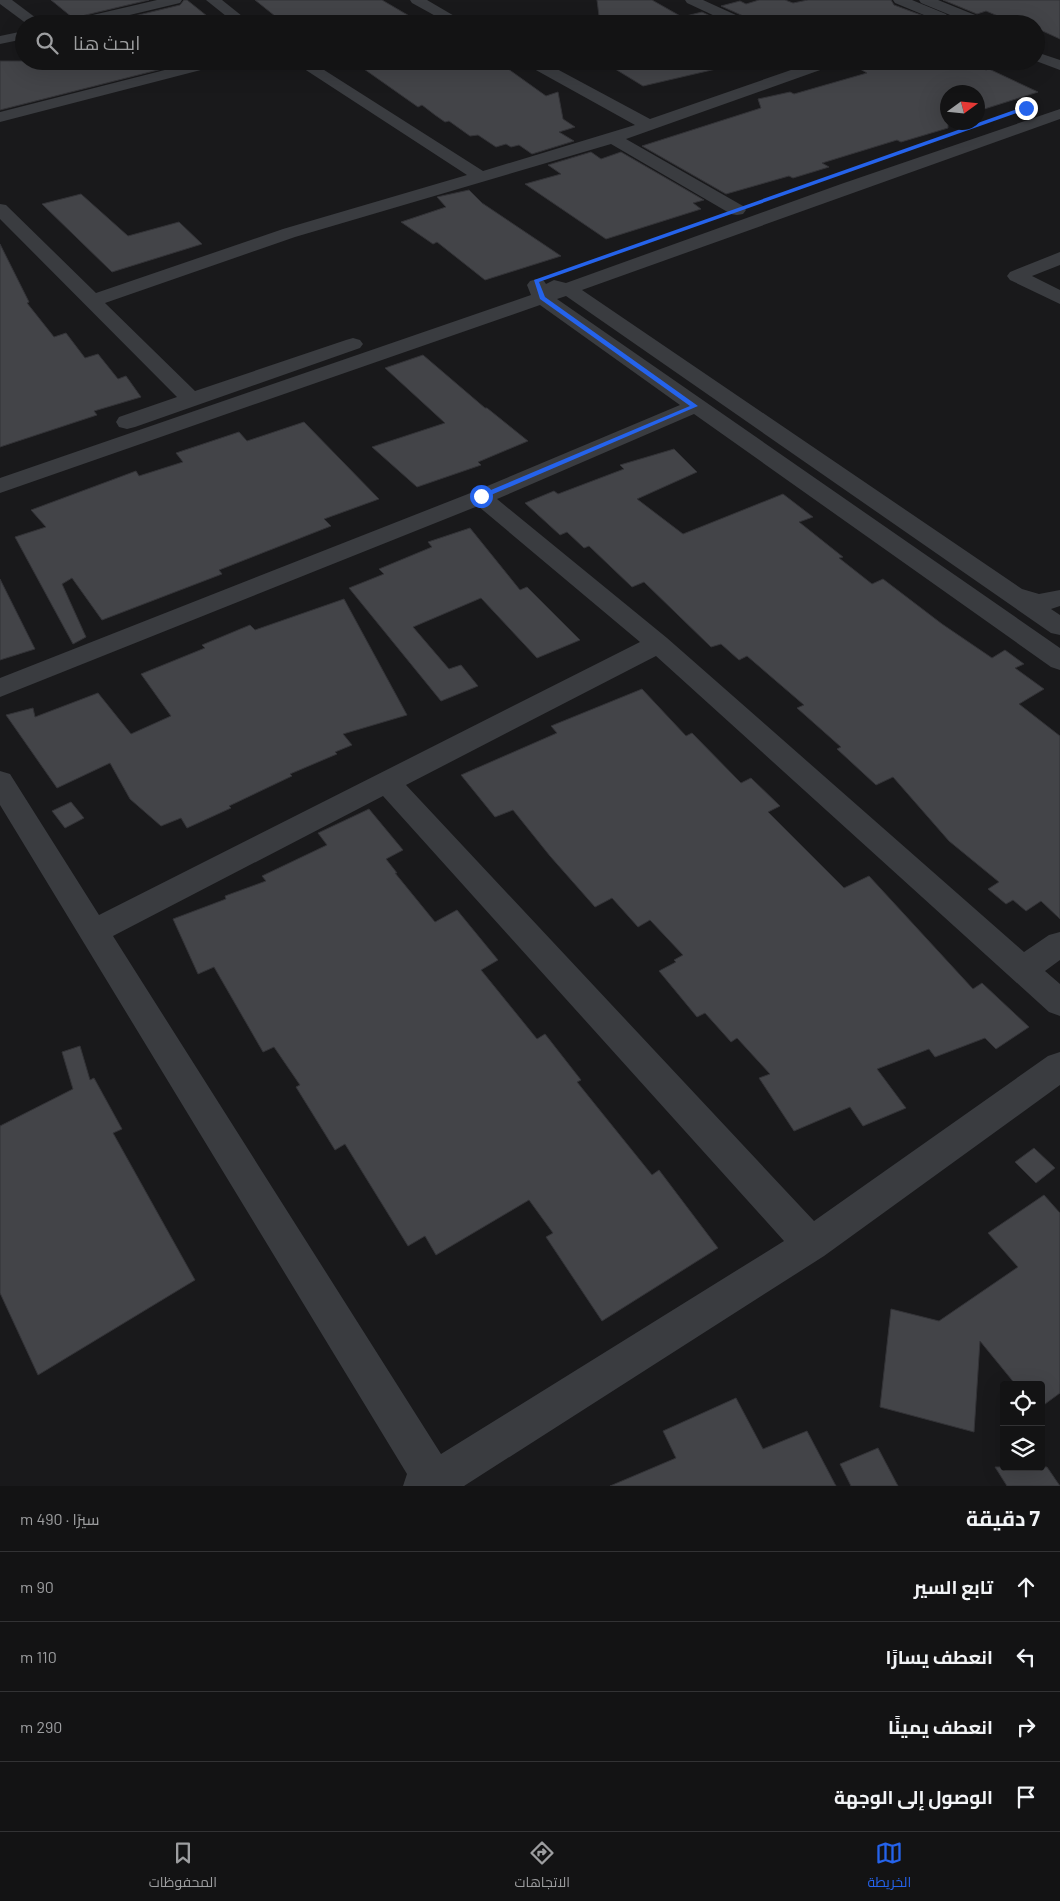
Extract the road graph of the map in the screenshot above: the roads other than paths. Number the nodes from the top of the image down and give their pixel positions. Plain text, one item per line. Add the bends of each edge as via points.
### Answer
1 (3, 0) edge
2 (175, 0) edge
3 (213, 0) edge
4 (417, 0) edge
5 (692, 0) edge
6 (900, 0) edge
7 (926, 0) edge
8 (24, 15) edge
9 (111, 15) edge
10 (233, 15) edge
11 (444, 15) edge
12 (724, 15) edge
13 (936, 15) edge
14 (963, 15) edge
15 (15, 37) edge
16 (0, 40) edge
17 (1045, 48) edge
18 (1060, 54) edge
19 (1045, 60) edge
20 (1060, 66) edge
21 (184, 70) edge
22 (313, 70) edge
23 (547, 70) edge
24 (806, 70) edge
25 (1060, 96) edge
26 (1060, 114) edge
27 (0, 117) edge
28 (650, 126) junction
29 (613, 138) junction
30 (481, 178) junction
31 (0, 209) edge
32 (737, 210) junction
33 (1060, 258) edge
34 (568, 289) junction
35 (539, 290) junction
36 (1060, 298) edge
37 (92, 301) junction
38 (472, 303) dead end
39 (371, 338) dead end
40 (191, 399) junction
41 (695, 406) junction
42 (109, 428) dead end
43 (0, 486) edge
44 (481, 496) junction
45 (905, 552) junction
46 (1012, 594) junction
47 (1060, 598) edge
48 (1060, 627) edge
49 (1060, 634) edge
50 (658, 644) junction
51 (1060, 661) edge
52 (0, 688) edge
53 (0, 781) edge
54 (387, 782) junction
55 (94, 932) junction
56 (1060, 944) edge
57 (1023, 969) junction
58 (1060, 1003) edge
59 (1060, 1066) edge
60 (811, 1244) junction
61 (429, 1483) edge

1 - 8 street
2 - 9 street
3 - 10 street
4 - 11 street
5 - 12 street
6 - 13 street
7 - 14 street
15 - 16 street
17 - 18 street
19 - 20 street
21 - 27 street
22 - 30 street
23 - 28 street
24 - 28 street
25 - 32 street
26 - 34 street
28 - 29 street
29 - 30 street
29 - 32 street
30 - 37 street via 289,233
31 - 37 street
32 - 35 street
33 - 36 street via 1017,276
34 - 35 street
34 - 46 street
35 - 38 street
35 - 41 street
35 - 43 street
37 - 40 street
39 - 40 street
40 - 42 street
41 - 44 street
41 - 45 street
44 - 50 street
44 - 52 street
45 - 49 street via 980,590 1037,629 1052,635
45 - 51 street
46 - 47 street via 1034,602
46 - 48 street
50 - 54 street
50 - 57 street
53 - 55 street
54 - 55 street
54 - 60 street
55 - 61 street
56 - 57 street
57 - 58 street
59 - 60 street
60 - 61 street

